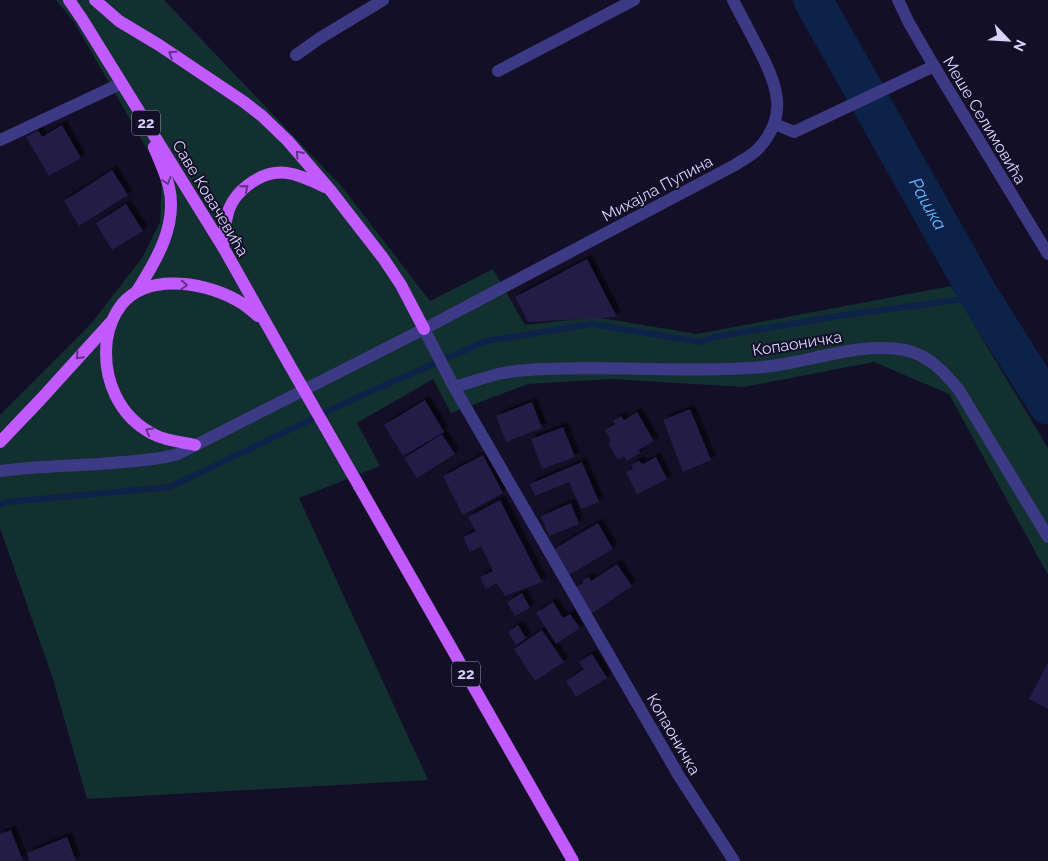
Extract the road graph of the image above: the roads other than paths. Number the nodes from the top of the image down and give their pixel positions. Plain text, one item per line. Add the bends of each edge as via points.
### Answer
1 (69, 0) edge
2 (95, 0) edge
3 (383, 0) edge
4 (634, 0) edge
5 (733, 0) edge
6 (898, 0) edge
7 (296, 55) dead end
8 (934, 66) junction
9 (498, 71) dead end
10 (122, 83) junction
11 (144, 119) junction
12 (775, 124) junction
13 (0, 140) edge
14 (331, 190) junction
15 (223, 247) junction
16 (1048, 254) edge
17 (137, 292) junction
18 (264, 320) junction
19 (112, 321) junction
20 (424, 329) junction
21 (454, 387) junction
22 (0, 442) edge
23 (195, 445) junction
24 (0, 470) edge
25 (1048, 538) edge
26 (573, 861) edge
27 (734, 861) edge

1 - 10 main road, Саве Ковачевића / 22
14 -> 2 main road via 288,140 262,116 225,88 119,21
3 - 7 street
4 - 9 street
5 - 12 street, Михајла Пупина via 776,87
6 - 8 street, Меше Селимовића
8 - 12 street via 794,132
8 - 16 street, Меше Селимовића
10 - 11 main road, Саве Ковачевића / 22
10 - 13 street
11 - 15 main road, Саве Ковачевића / 22
11 -> 17 main road via 169,186 171,203 160,251
12 - 20 street, Михајла Пупина via 756,151 735,165
15 -> 14 main road via 230,207 242,190 262,176 284,172 294,174
14 - 20 main road via 383,258
15 - 18 main road, Саве Ковачевића / 22
17 -> 18 main road via 162,285 202,286 243,304
17 - 19 main road via 122,304
18 - 26 main road, Саве Ковачевића / 22, bridge
19 -> 22 main road
23 -> 19 main road via 154,435 134,421 118,401 108,378 106,356
20 - 21 street, Копаоничка
20 - 23 street, Михајла Пупина
21 - 25 street, Копаоничка via 499,374 544,369 764,366 867,349 906,350 933,362 946,374
21 - 27 street, Копаоничка via 679,776
23 - 24 street, Михајла Пупина via 178,454 142,461

